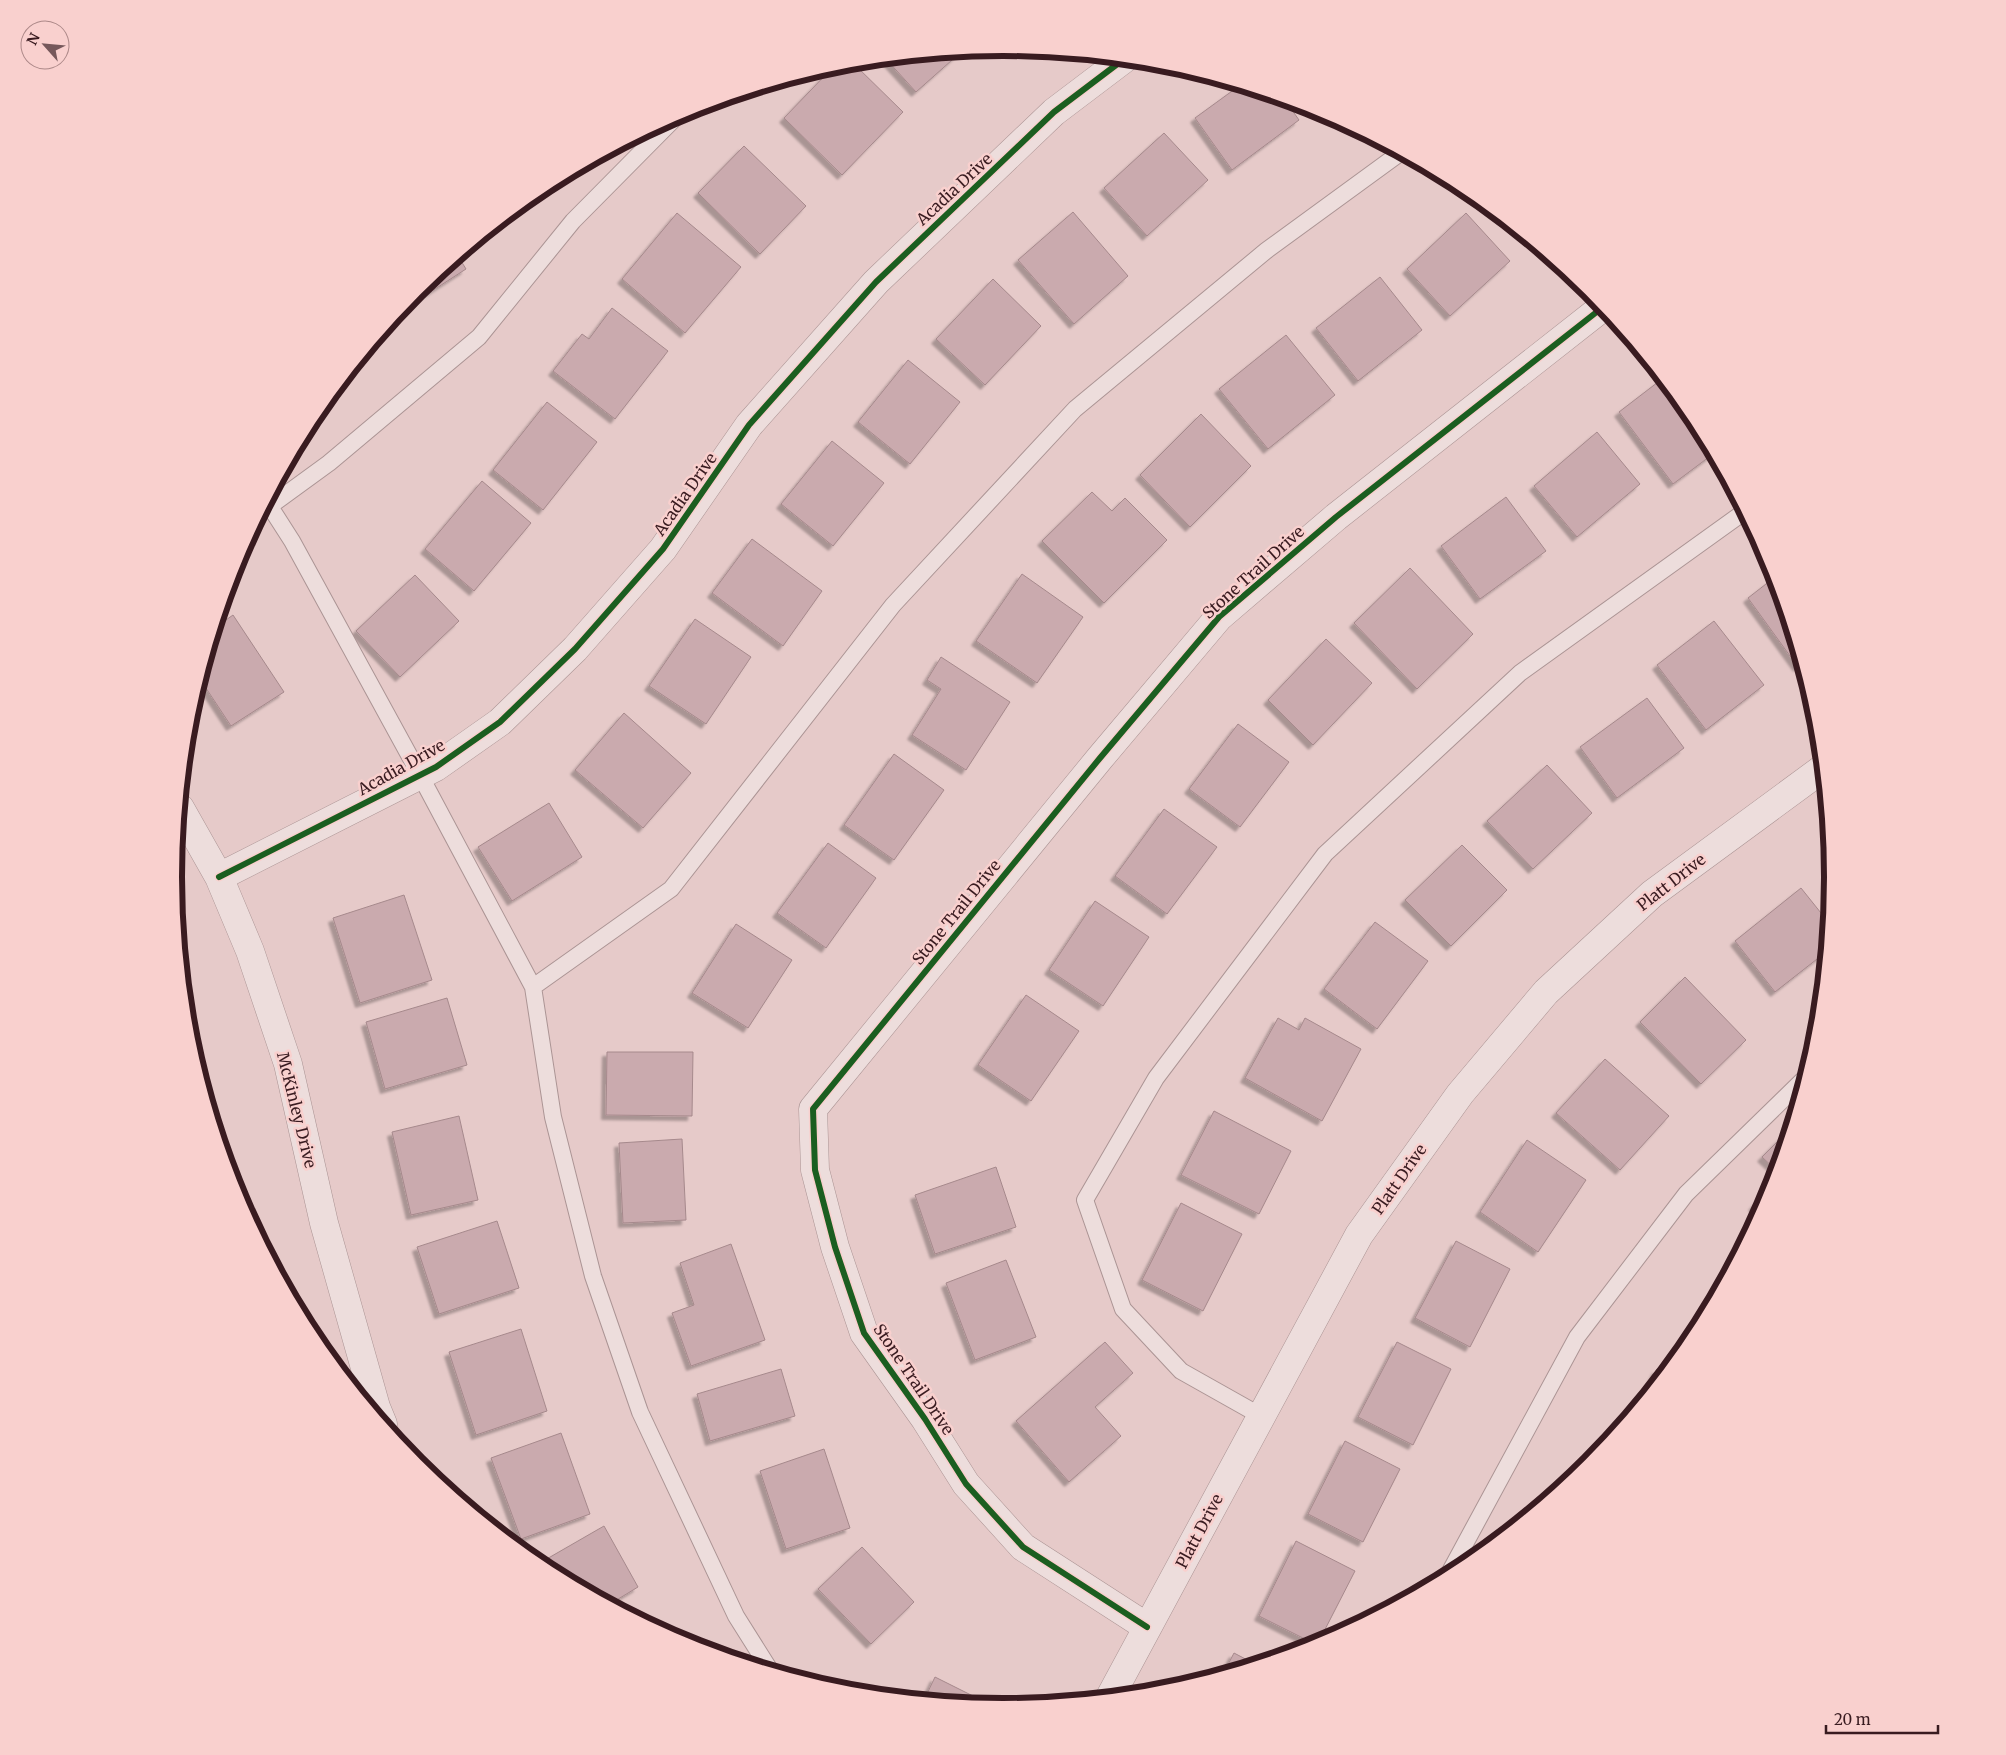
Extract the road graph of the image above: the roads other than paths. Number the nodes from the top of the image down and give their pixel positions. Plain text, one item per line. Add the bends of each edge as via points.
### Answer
1 (1117, 64) edge
2 (662, 131) edge
3 (1395, 156) edge
4 (1598, 312) edge
5 (273, 501) edge
6 (270, 506) edge
7 (1740, 515) edge
8 (1817, 773) edge
9 (420, 775) junction
10 (185, 817) edge
11 (218, 877) junction
12 (533, 987) junction
13 (1797, 1086) edge
14 (376, 1407) edge
15 (1261, 1416) junction
16 (1455, 1563) edge
17 (1147, 1627) junction
18 (766, 1663) edge
19 (1113, 1692) edge

1 - 9 street, Acadia Drive via 1054,112 876,282 749,426 663,549 575,649 500,722
2 - 5 lane via 572,221 479,337 330,464
3 - 12 lane via 1268,250 1075,409 893,605 671,889
4 - 17 street, Stone Trail Drive via 1336,517 1218,617 813,1109 815,1170 835,1247 864,1333 966,1484 1023,1547
6 - 9 lane
7 - 15 lane via 1520,673 1325,854 1156,1078 1085,1200 1123,1309 1180,1371
8 - 15 street, Platt Drive via 1652,894 1546,992 1460,1094 1359,1235
9 - 11 street, Acadia Drive
9 - 12 lane
10 - 11 street, McKinley Drive
11 - 14 street, McKinley Drive via 250,951 288,1064 324,1223
12 - 18 lane via 553,1117 593,1276 640,1412 736,1616
13 - 16 lane via 1686,1194 1577,1337
15 - 17 street, Platt Drive
17 - 19 street, Platt Drive

